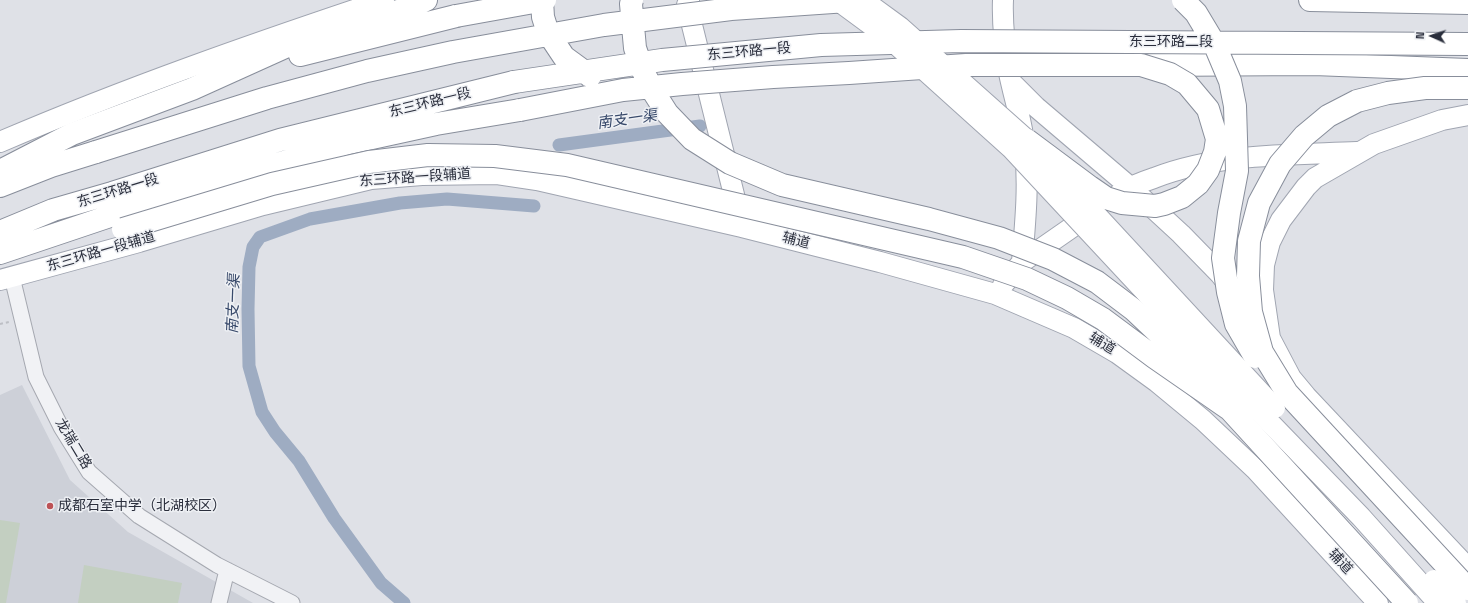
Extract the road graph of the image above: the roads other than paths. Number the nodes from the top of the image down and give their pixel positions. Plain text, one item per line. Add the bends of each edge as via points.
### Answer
1 (384, 0) edge
2 (426, 0) edge
3 (542, 0) edge
4 (545, 0) edge
5 (632, 0) edge
6 (837, 0) edge
7 (863, 0) edge
8 (1003, 0) edge
9 (1183, 0) edge
10 (1310, 0) edge
11 (685, 2) edge
12 (1468, 3) edge
13 (874, 44) joint
14 (1468, 44) edge
15 (1141, 65) junction
16 (1468, 70) edge
17 (1012, 83) junction
18 (192, 88) junction
19 (1468, 88) edge
20 (623, 90) junction
21 (1468, 115) edge
22 (1026, 140) junction
23 (0, 142) edge
24 (1357, 152) junction
25 (0, 171) edge
26 (0, 186) edge
27 (1130, 187) junction
28 (118, 212) junction
29 (742, 227) junction
30 (0, 232) edge
31 (0, 253) edge
32 (0, 258) edge
33 (1022, 262) junction
34 (6, 279) edge
35 (995, 294) junction
36 (1271, 340) junction
37 (1287, 393) junction
38 (1229, 409) junction
39 (1468, 568) edge
40 (227, 570) junction
41 (1468, 589) edge
42 (219, 603) edge
43 (292, 603) edge
44 (1378, 603) edge
45 (1407, 603) edge
46 (1438, 603) edge
47 (1456, 603) edge

1 - 23 main road via 246,47 79,109
2 - 18 highway via 412,7 305,38
3 - 20 highway, bridge via 543,17 548,33 564,57 591,76
4 - 18 highway, bridge via 456,16 328,47
5 - 38 highway, bridge via 635,48 643,71 667,113 692,139 730,163 782,185 999,238 1053,259 1097,282 1134,310 1169,343
6 - 46 main road, bridge via 890,39 1011,148 1191,341 1361,517
7 - 22 main road, bridge via 900,28
7 - 26 highway, bridge via 732,9 604,25 453,52 367,71 267,98 51,166
8 - 17 main road via 1002,24
9 - 37 highway, bridge via 1196,13 1214,42 1230,81 1235,106 1237,171 1223,258 1236,324 1257,360
10 - 12 highway
11 - 29 main road
13 - 14 highway, 东三环路二段, bridge via 969,41
13 - 28 highway, 东三环路一段, bridge via 821,45 662,60 514,82 280,140
15 - 16 highway, bridge via 1314,64
15 - 20 highway, bridge via 966,65 758,78
15 - 22 highway, bridge via 1170,74 1187,84 1208,109 1217,139 1215,152 1208,170 1198,184 1182,197 1155,206 1122,203 1106,198
17 - 27 main road via 1036,107
17 - 33 main road via 1025,149 1027,191
18 - 25 highway via 72,134
19 - 37 highway, bridge via 1425,88 1388,93 1357,101 1328,116 1304,136 1280,164 1259,203 1249,241 1248,276 1251,312 1262,352
20 - 28 highway, bridge via 436,124 349,143
21 - 24 main road via 1442,120
22 - 47 main road, bridge
24 - 27 main road via 1265,156 1204,163 1171,171
24 - 36 main road via 1315,178 1281,220 1270,242 1264,265 1263,290
27 - 33 main road
27 - 36 main road via 1220,274
28 - 30 highway, 东三环路一段 via 53,210
28 - 31 highway
28 - 32 highway
28 - 38 highway, bridge via 272,184 369,162 435,155 495,156 567,165 963,257 1027,279 1103,319
29 - 34 main road, 东三环路一段辅道 via 537,180 497,174 422,175 371,179 263,205
29 - 35 main road, 辅道
33 - 35 main road
34 - 40 street, 龙瑞二路 via 36,377 61,428 89,472 139,516
35 - 44 main road, 辅道 via 1074,328 1117,353 1157,382 1203,420 1256,470
36 - 39 main road via 1291,378 1306,396
37 - 41 highway, bridge
38 - 45 highway, bridge
40 - 42 street
40 - 43 street, 龙瑞二路

